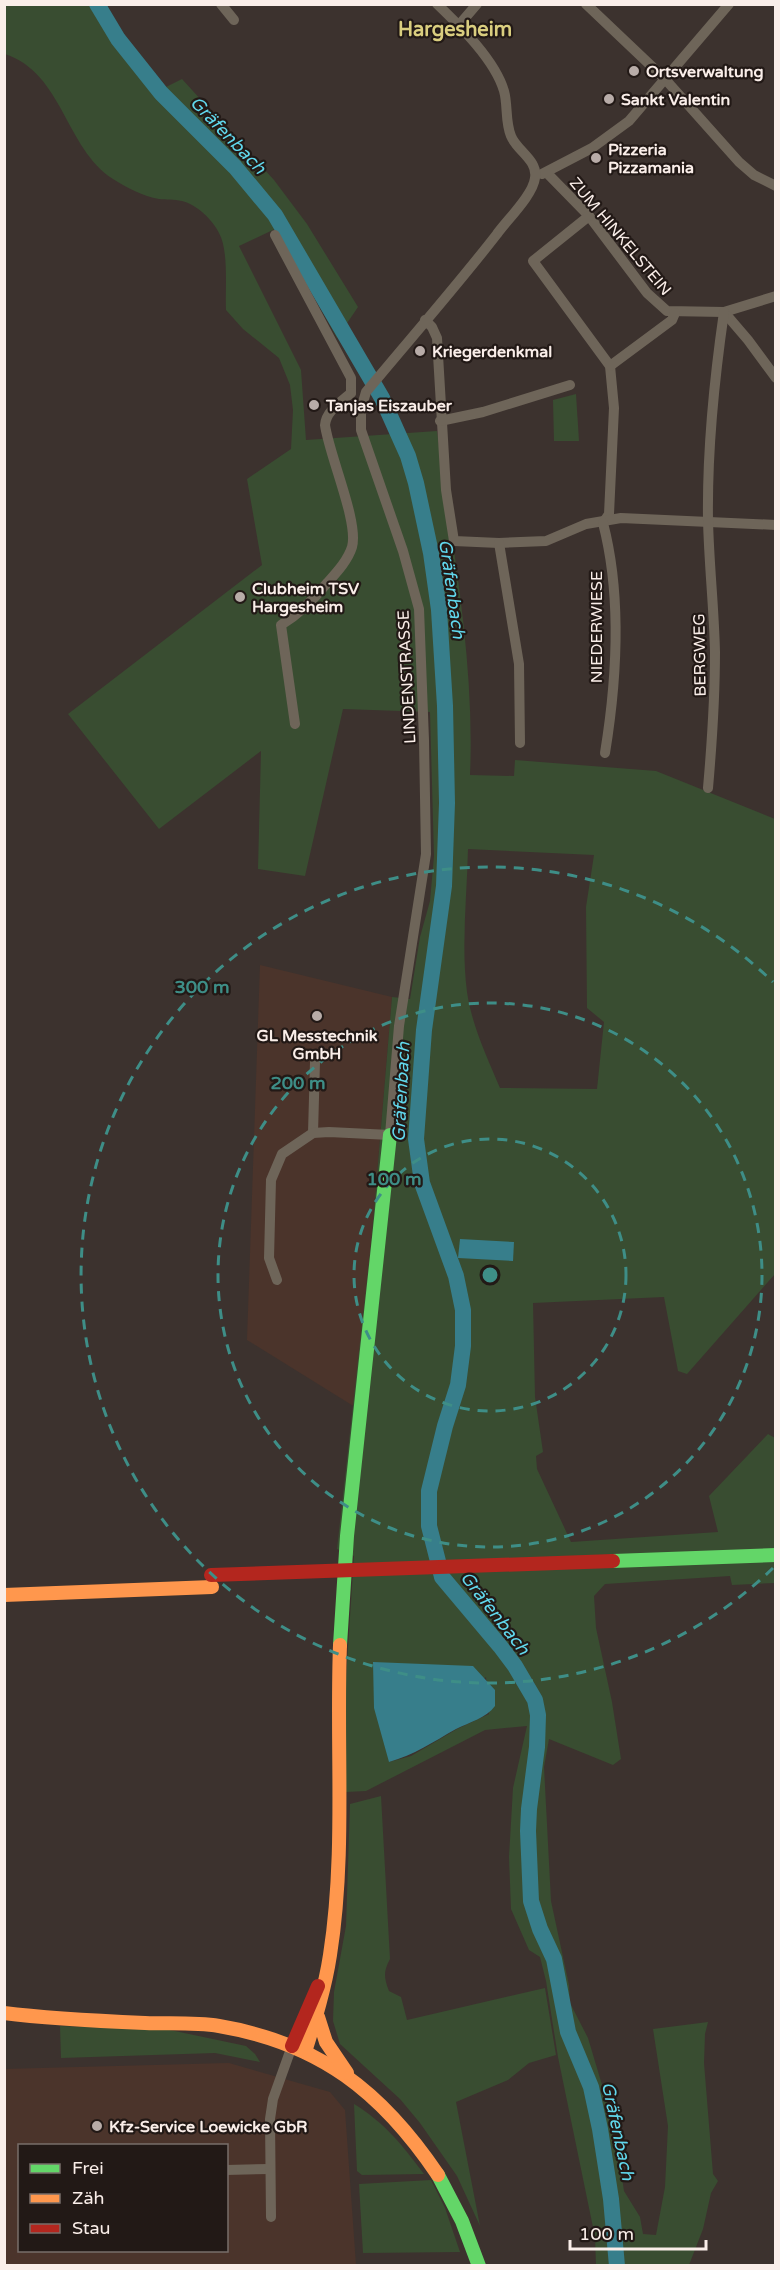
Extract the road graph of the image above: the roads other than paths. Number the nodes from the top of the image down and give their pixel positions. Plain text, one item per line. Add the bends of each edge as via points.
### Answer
1 (221, 4) edge
2 (437, 4) edge
3 (477, 4) edge
4 (586, 4) edge
5 (729, 4) edge
6 (234, 20) dead end
7 (459, 24) junction
8 (665, 79) junction
9 (541, 174) junction
10 (776, 186) edge
11 (589, 216) junction
12 (275, 235) dead end
13 (776, 296) edge
14 (724, 312) junction
15 (675, 313) junction
16 (425, 320) junction
17 (610, 366) junction
18 (776, 378) edge
19 (570, 385) dead end
20 (351, 393) junction
21 (365, 395) junction
22 (440, 421) junction
23 (708, 522) junction
24 (603, 523) junction
25 (776, 525) edge
26 (499, 543) junction
27 (295, 724) dead end
28 (520, 743) dead end
29 (605, 753) dead end
30 (708, 788) dead end
31 (315, 1062) dead end
32 (313, 1133) junction
33 (390, 1135) junction
34 (278, 1280) dead end
35 (776, 1555) edge
36 (776, 1566) edge
37 (212, 1581) junction
38 (4, 1583) edge
39 (4, 1595) edge
40 (330, 1950) junction
41 (4, 2013) edge
42 (318, 2017) junction
43 (299, 2049) junction
44 (352, 2080) junction
45 (270, 2169) junction
46 (228, 2170) edge
47 (271, 2217) dead end
48 (479, 2265) edge

1 - 6 street
2 - 7 street, ZUM HINKELSTEIN
3 - 7 street
4 - 8 street
5 - 8 street
7 - 9 street, ZUM HINKELSTEIN via 500,81 510,135
8 - 9 street via 628,121 592,148
8 - 10 street via 739,162
9 - 11 street, ZUM HINKELSTEIN
9 - 16 street via 478,261
11 - 15 street, ZUM HINKELSTEIN via 647,293 661,307
11 - 17 street via 533,261
12 - 20 street via 351,378
13 - 14 street, ZUM HINKELSTEIN
14 - 15 street, ZUM HINKELSTEIN
14 - 18 street
14 - 23 street, BERGWEG via 715,383
15 - 17 street, ZUM HINKELSTEIN via 672,321
16 - 21 street
16 - 22 street via 436,338
17 - 24 street via 614,408 609,514
19 - 22 street
20 - 21 street
20 - 27 street via 332,410 325,425 353,526 352,547 325,586 293,618 280,625
21 - 33 street, LINDENSTRASSE via 361,430 403,551 418,609 424,740 426,854 399,1026
22 - 26 street via 454,541
23 - 24 street via 621,518
23 - 25 street
23 - 30 street, BERGWEG via 715,651
24 - 26 street via 586,524 546,541
24 - 29 street, NIEDERWIESE via 615,603
26 - 28 street via 519,664
31 - 32 street
32 - 33 street
32 - 34 street via 282,1154 271,1180 268,1258
33 - 40 main road via 347,1541 340,1652 338,1842
35 - 37 main road, bridge
36 - 37 main road
37 - 38 main road
37 - 39 main road
40 - 42 main road
40 - 43 main road
41 - 43 main road via 217,2026
42 - 43 main road
42 - 44 main road via 326,2042
43 - 44 main road
43 - 45 street via 273,2099
44 - 48 main road via 382,2103 420,2145 458,2208
45 - 46 street
45 - 47 street

